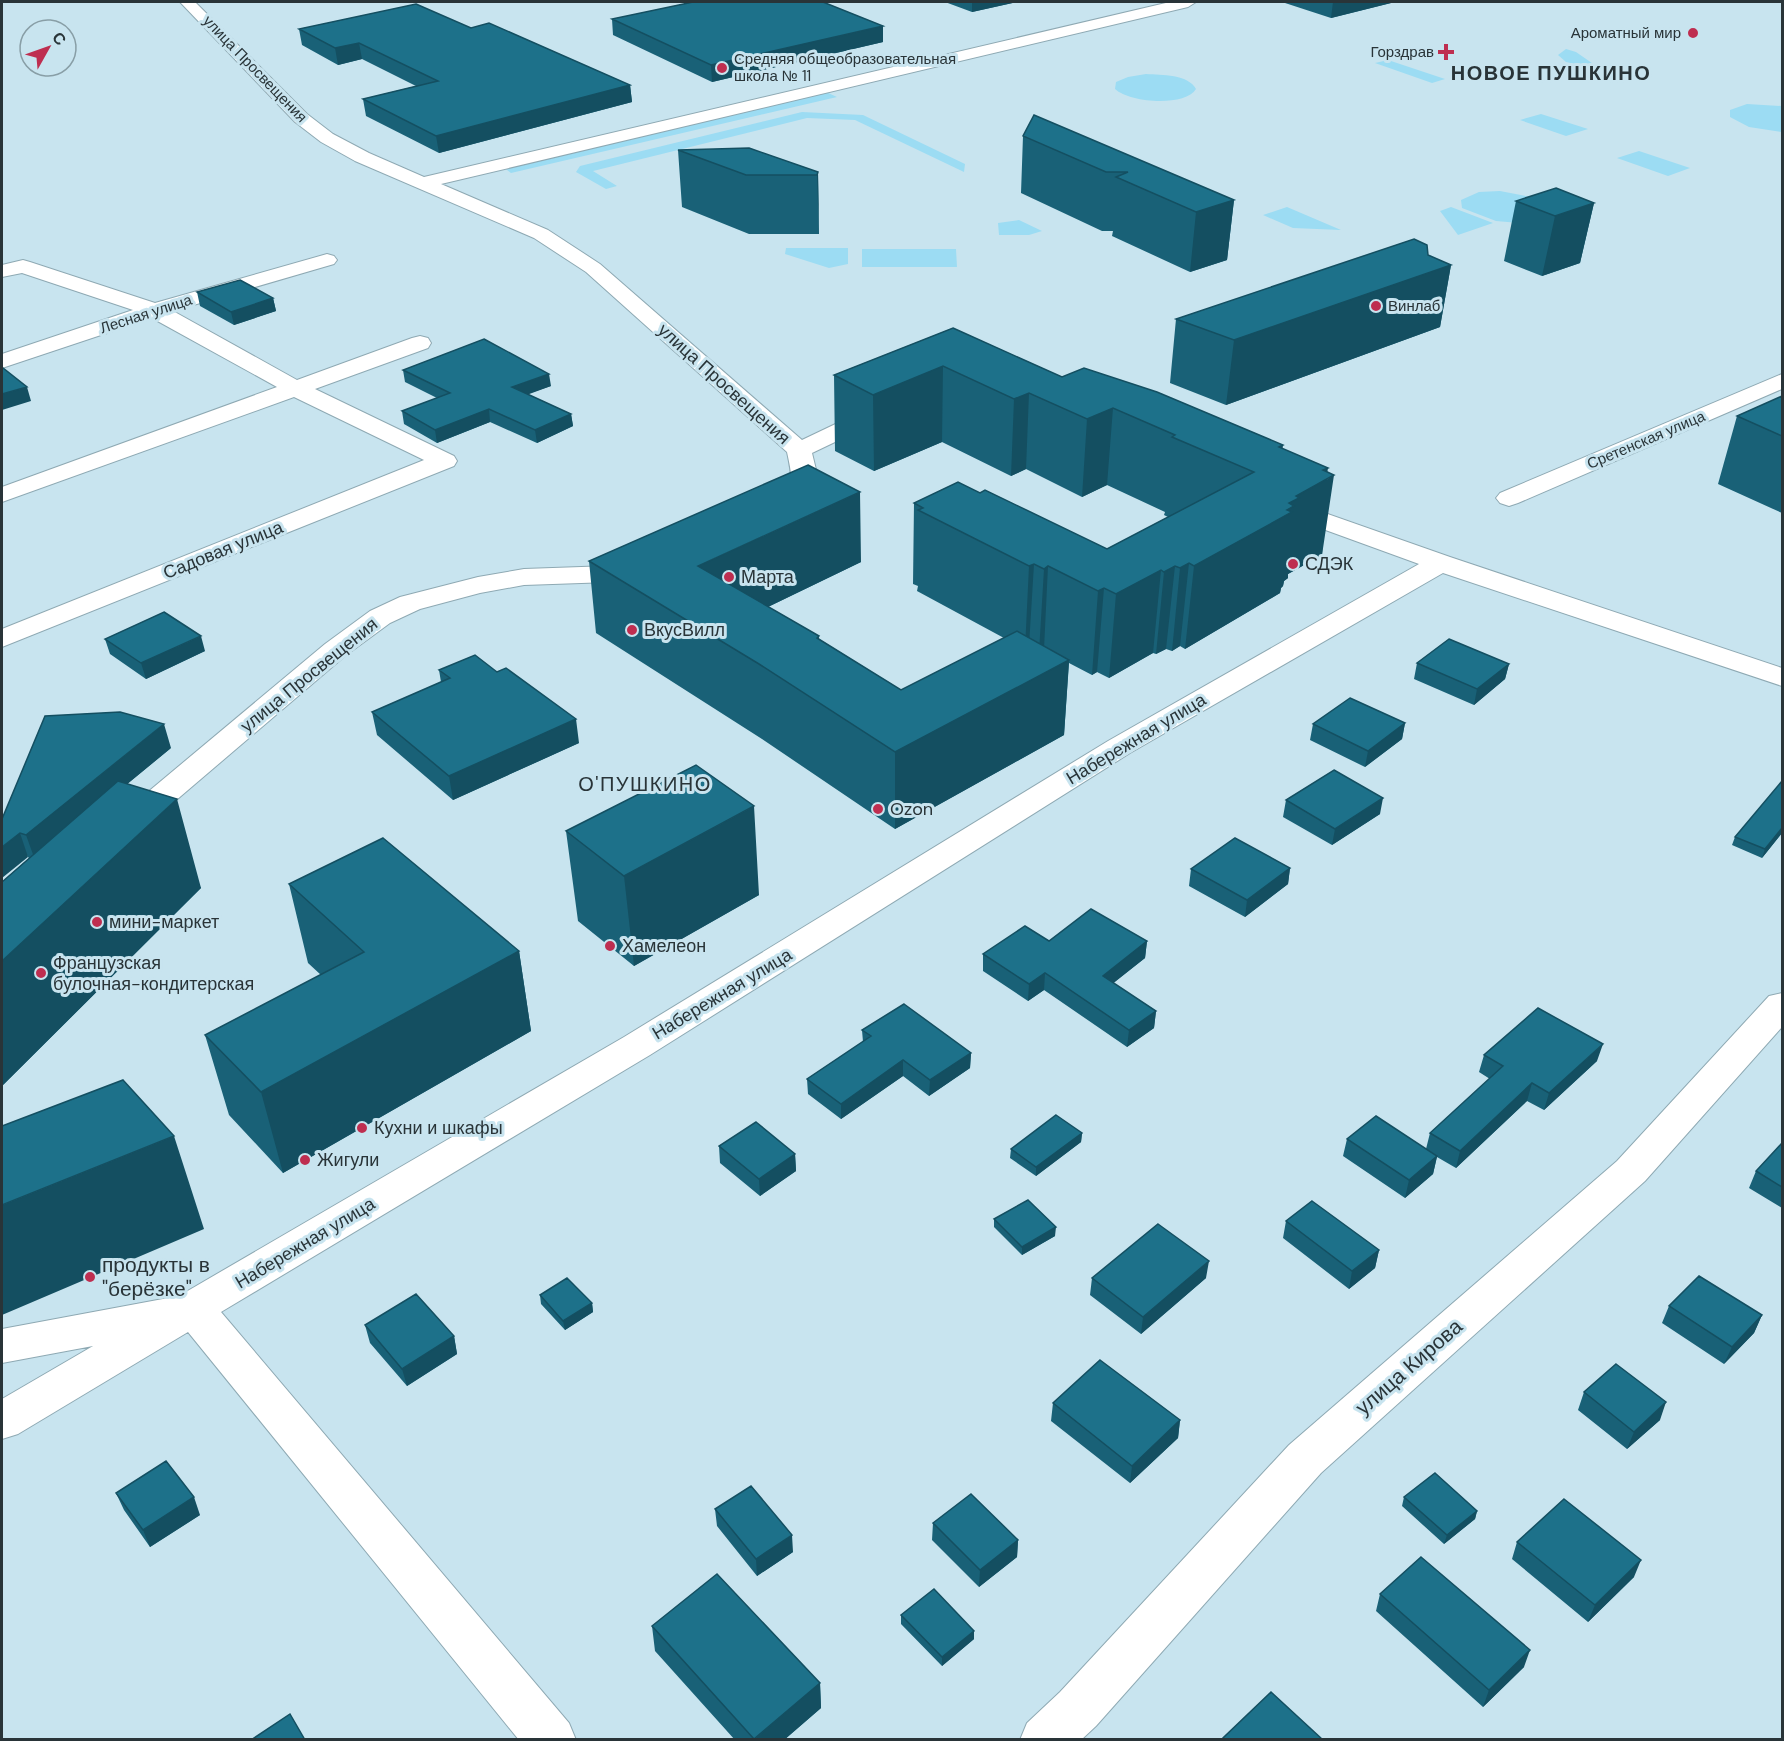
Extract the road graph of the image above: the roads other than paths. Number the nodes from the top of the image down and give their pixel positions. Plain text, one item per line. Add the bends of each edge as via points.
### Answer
1 (187, 2) edge
2 (1188, 2) edge
3 (421, 183) junction
4 (327, 260) dead end
5 (2, 271) edge
6 (154, 310) junction
7 (420, 343) dead end
8 (2, 361) edge
9 (1782, 381) edge
10 (295, 388) junction
11 (899, 403) edge
12 (799, 450) junction
13 (2, 495) edge
14 (1509, 498) dead end
15 (1265, 500) edge
16 (768, 519) edge
17 (660, 563) edge
18 (1441, 563) junction
19 (2, 639) edge
20 (1782, 677) edge
21 (104, 845) edge
22 (1782, 1005) edge
23 (194, 1310) junction
24 (2, 1346) edge
25 (2, 1421) edge
26 (551, 1740) edge
27 (1045, 1740) edge

1 - 3 street, улица Просвещения via 301,118 327,138
2 - 3 street
3 - 12 street, улица Просвещения via 541,234 593,268
4 - 6 street, Лесная улица
5 - 6 street via 23,266
6 - 8 street, Лесная улица
6 - 10 street
7 - 10 street
9 - 14 street, Сретенская улица
10 - 13 street
10 - 19 street, Садовая улица via 445,461
11 - 12 street
12 - 16 street, улица Просвещения via 805,478 797,503
15 - 18 street
17 - 21 street, улица Просвещения via 610,574 524,578 478,585 410,603 380,617 335,650
18 - 20 street
18 - 23 street, Набережная улица via 1119,747 637,1046
22 - 27 street, улица Кирова via 1631,1171 1305,1459 1078,1710
23 - 24 street
23 - 25 street, Набережная улица
23 - 26 street

